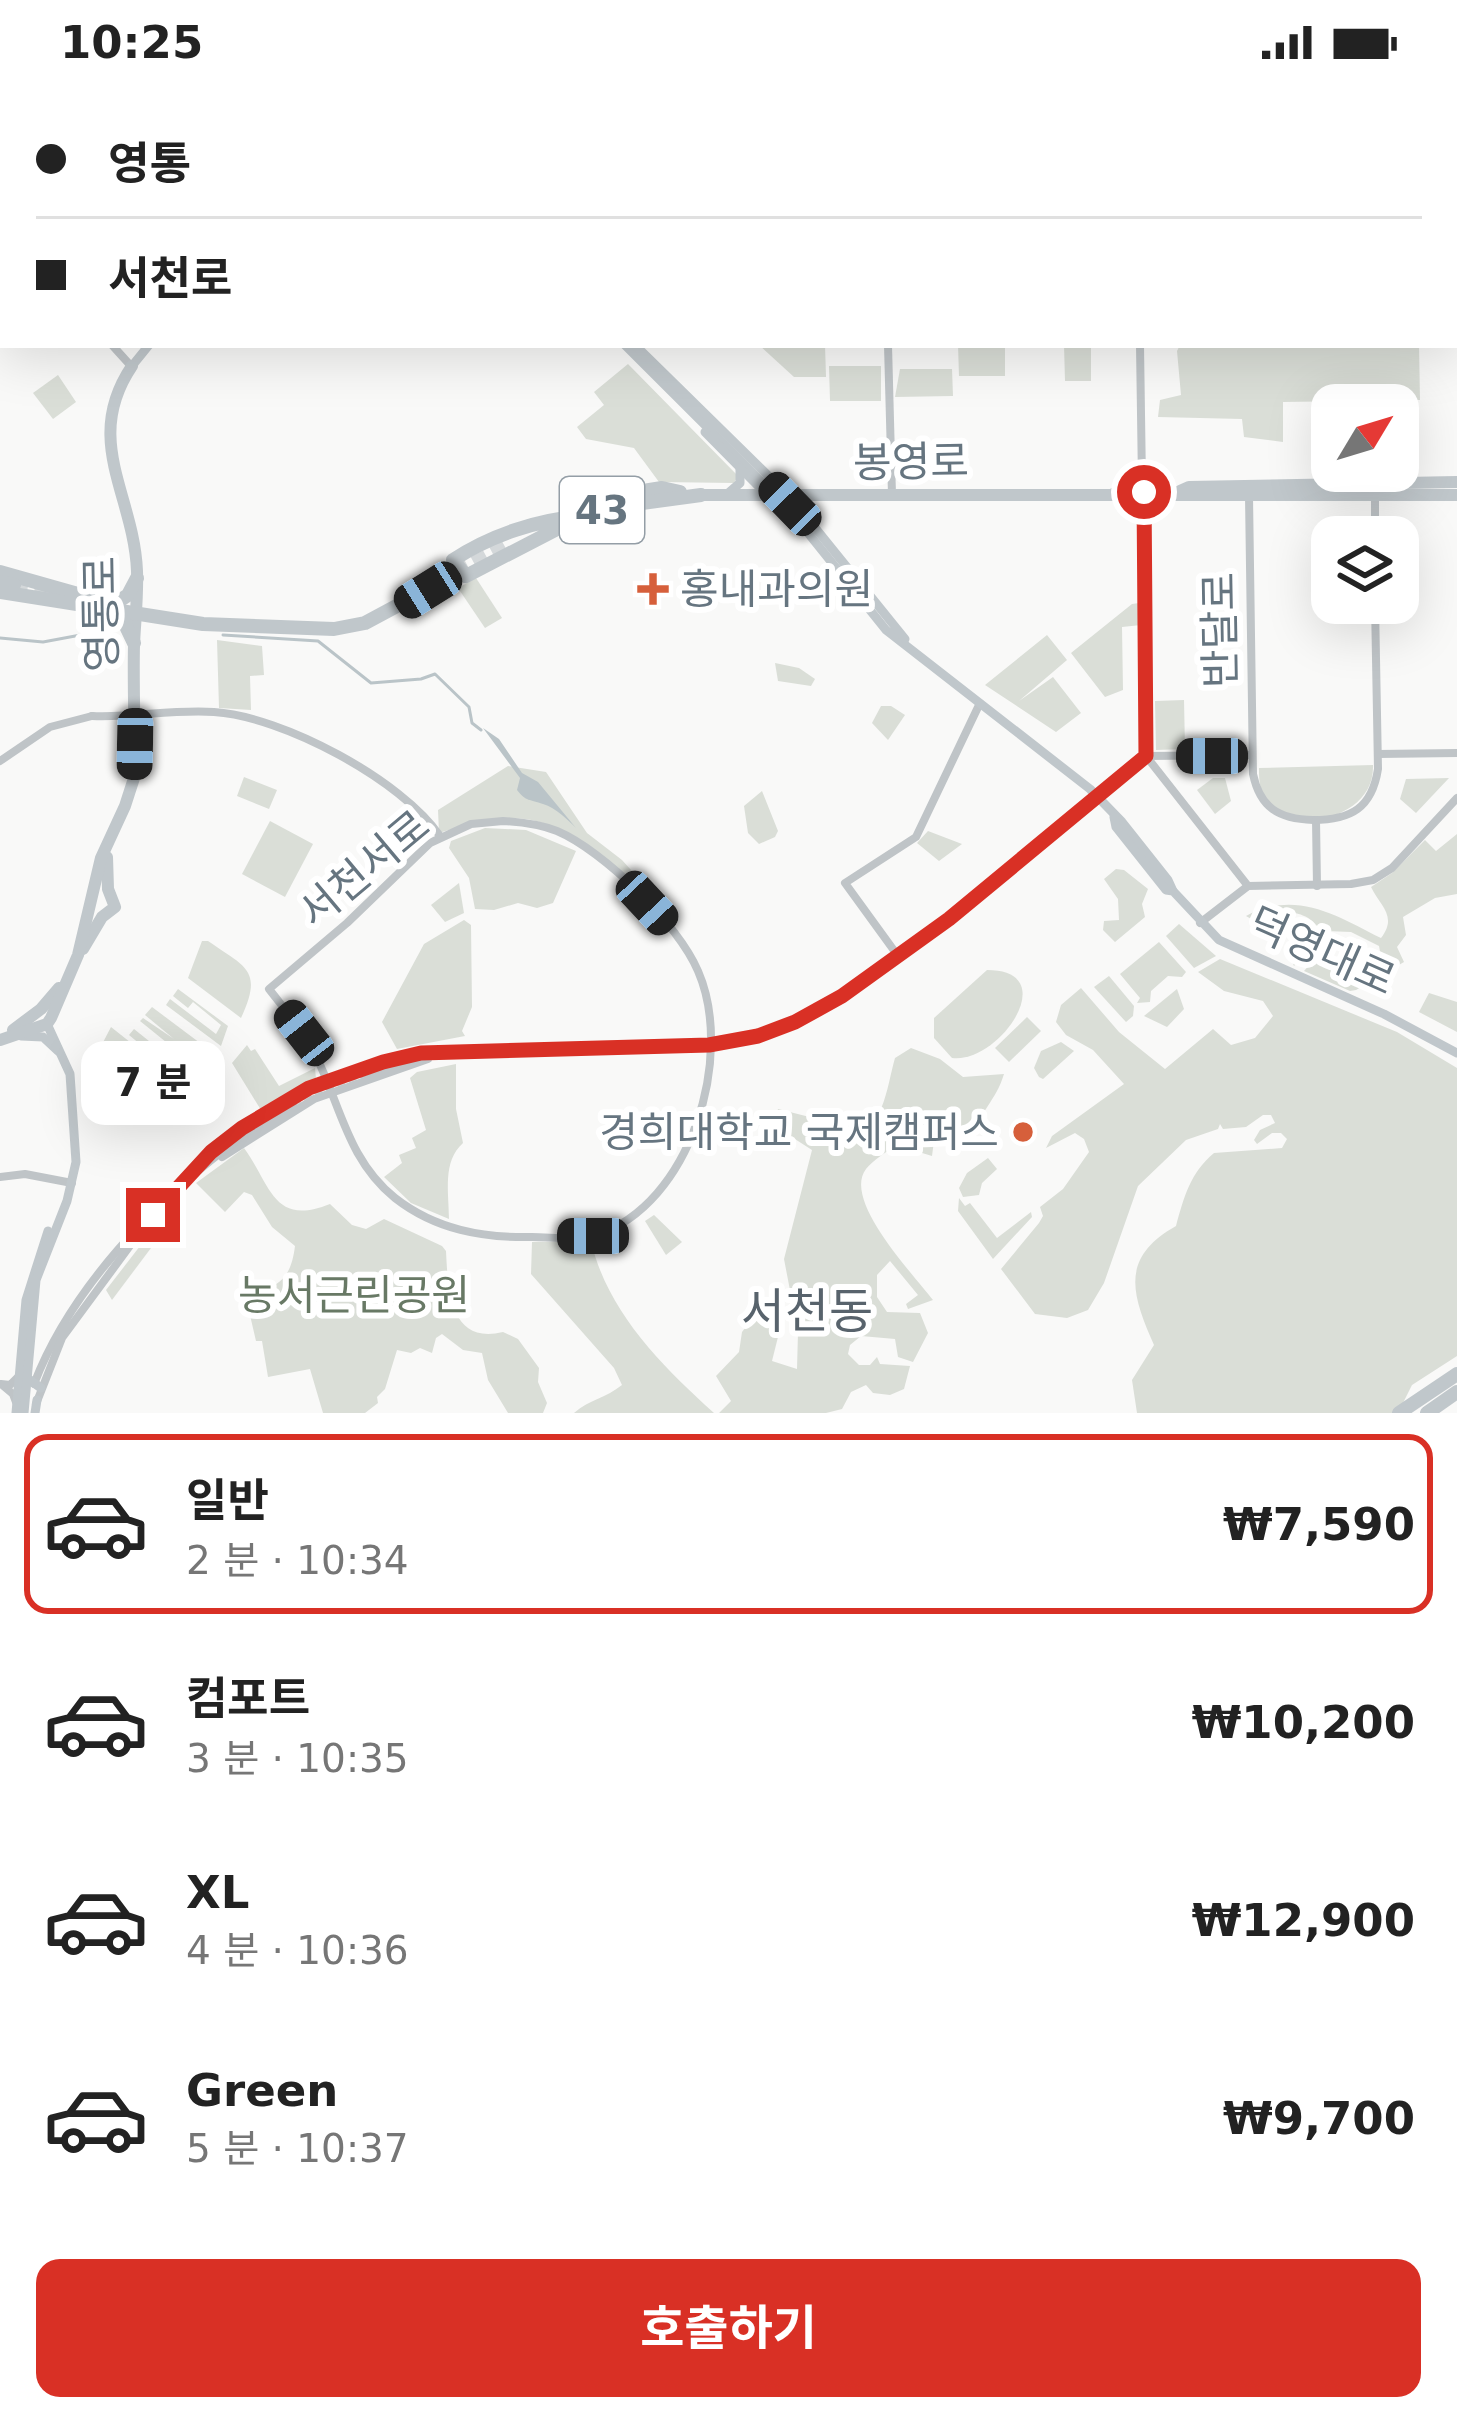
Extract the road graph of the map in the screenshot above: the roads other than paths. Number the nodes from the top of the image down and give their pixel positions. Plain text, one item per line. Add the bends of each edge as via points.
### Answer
1 (115, 348) edge
2 (147, 348) edge
3 (631, 348) edge
4 (634, 348) edge
5 (634, 348) edge
6 (888, 348) edge
7 (1140, 348) edge
8 (132, 366) junction
9 (1143, 466) junction
10 (740, 468) junction
11 (1457, 482) edge
12 (572, 491) dead end
13 (1144, 492) junction
14 (1178, 492) junction
15 (1111, 493) junction
16 (699, 495) junction
17 (892, 495) junction
18 (1375, 495) junction
19 (1457, 495) edge
20 (725, 496) junction
21 (1249, 496) junction
22 (770, 497) junction
23 (820, 497) junction
24 (791, 498) junction
25 (582, 516) junction
26 (805, 516) junction
27 (1375, 516) edge
28 (1145, 522) junction
29 (508, 544) tunnel mouth
30 (0, 572) edge
31 (447, 579) tunnel mouth
32 (137, 584) junction
33 (15, 589) edge
34 (116, 603) junction
35 (137, 611) junction
36 (157, 615) junction
37 (1376, 624) edge
38 (135, 637) junction
39 (903, 641) junction
40 (980, 703) junction
41 (131, 710) junction
42 (1457, 753) edge
43 (1378, 754) junction
44 (1252, 755) junction
45 (1146, 756) junction
46 (0, 761) edge
47 (1096, 797) junction
48 (1457, 798) edge
49 (1316, 820) junction
50 (440, 836) junction
51 (107, 844) junction
52 (1248, 886) junction
53 (1317, 886) junction
54 (1200, 922) junction
55 (898, 956) junction
56 (76, 961) junction
57 (63, 991) junction
58 (47, 1024) junction
59 (3, 1038) edge
60 (709, 1045) junction
61 (61, 1047) junction
62 (1457, 1053) edge
63 (67, 1061) junction
64 (320, 1065) junction
65 (345, 1082) junction
66 (328, 1087) junction
67 (309, 1088) junction
68 (300, 1102) junction
69 (337, 1109) junction
70 (0, 1177) edge
71 (72, 1183) junction
72 (57, 1225) junction
73 (85, 1301) junction
74 (34, 1334) junction
75 (54, 1339) junction
76 (21, 1345) junction
77 (20, 1358) junction
78 (1457, 1374) edge
79 (18, 1376) junction
80 (0, 1384) edge
81 (37, 1386) junction
82 (1457, 1392) edge
83 (37, 1400) joint
84 (24, 1412) edge
85 (1399, 1413) edge
86 (1426, 1413) edge

1 - 8 street
2 - 8 main road, 영통로
3 - 10 main road via 629,358
4 - 39 main road, 덕영대로
5 - 24 main road
6 - 17 street
7 - 9 street
8 - 32 main road, 영통로 via 110,414 109,440
9 - 13 street
9 - 14 street
9 - 15 street
10 - 20 main road via 741,481
10 - 22 main road
11 - 14 main road, 봉영로 / 43
12 - 16 highway via 586,500 662,488
13 - 14 main road, 봉영로 / 43
13 - 15 main road, 봉영로 / 43
13 - 28 street
14 - 21 main road, 봉영로 / 43
14 - 28 street via 1151,503
15 - 17 main road, 봉영로 / 43
15 - 28 street via 1137,503
16 - 20 main road, 봉영로 / 43
16 - 25 highway, 봉영로 / 43
17 - 23 main road, 봉영로 / 43
18 - 19 main road, 봉영로 / 43
18 - 21 main road, 봉영로 / 43
18 - 27 street
20 - 22 main road, 봉영로 / 43
21 - 44 street, 반달로
22 - 24 main road, 봉영로 / 43
22 - 39 main road via 882,632
23 - 24 main road, 봉영로 / 43
23 - 26 main road
24 - 26 main road
25 - 25 highway via 530,525 454,564 466,576
25 - 29 highway, 봉영로 / 43
26 - 39 main road
28 - 45 street
30 - 33 highway
31 - 36 highway via 365,623 334,629
32 - 34 highway
32 - 35 main road, 영통로
32 - 36 main road
33 - 34 highway
33 - 35 highway
33 - 38 highway via 123,620
34 - 35 highway
35 - 36 highway
35 - 38 main road, 영통로
36 - 38 main road
37 - 43 street
38 - 41 main road, 영통로
39 - 40 main road, 덕영대로
40 - 47 main road, 덕영대로
40 - 55 street via 916,837 845,884
41 - 46 street via 50,727
41 - 50 street via 215,712 274,726 381,780
41 - 51 main road, 영통로 via 135,775
42 - 43 street
43 - 49 street via 1376,784 1363,807
44 - 45 street
44 - 49 street, 반달로 via 1263,804 1293,820
45 - 47 street
45 - 52 street
47 - 54 main road, 덕영대로
47 - 55 street
48 - 53 street via 1392,868 1361,883
49 - 53 street
50 - 60 street, 서천서로 via 478,822 525,822 597,858 685,947 706,998
50 - 64 street, 서천서로 via 269,989
51 - 56 main road, 영통로
51 - 56 main road via 115,907
52 - 53 street
52 - 54 street
54 - 62 main road, 덕영대로 via 1232,948
55 - 60 street via 842,996 758,1036
56 - 57 main road, 영통로
56 - 59 main road via 41,1009
57 - 58 main road, 영통로
57 - 61 main road
58 - 59 main road
58 - 61 main road
59 - 63 main road via 43,1037
60 - 65 street via 432,1055
60 - 69 street, 서천서로 via 705,1095 670,1180 593,1236 489,1237 424,1216 357,1156
61 - 63 main road
63 - 71 main road via 77,1139
64 - 65 street
64 - 66 street, 서천서로
64 - 67 street
65 - 66 street
65 - 69 street
66 - 67 street
66 - 68 street
66 - 69 street, 서천서로
67 - 68 street
68 - 69 street via 322,1100
68 - 73 street via 199,1169 137,1228
70 - 71 street
71 - 72 main road
72 - 74 main road
72 - 76 main road via 32,1274
72 - 84 main road via 34,1296
73 - 75 street
73 - 81 street
74 - 75 street via 42,1343
74 - 76 main road via 30,1355
75 - 81 street
76 - 77 main road
77 - 79 main road
77 - 81 main road via 25,1378
78 - 85 highway
79 - 80 street
79 - 84 main road
80 - 84 street
81 - 83 street
81 - 84 street
82 - 86 highway
83 - 84 main road

